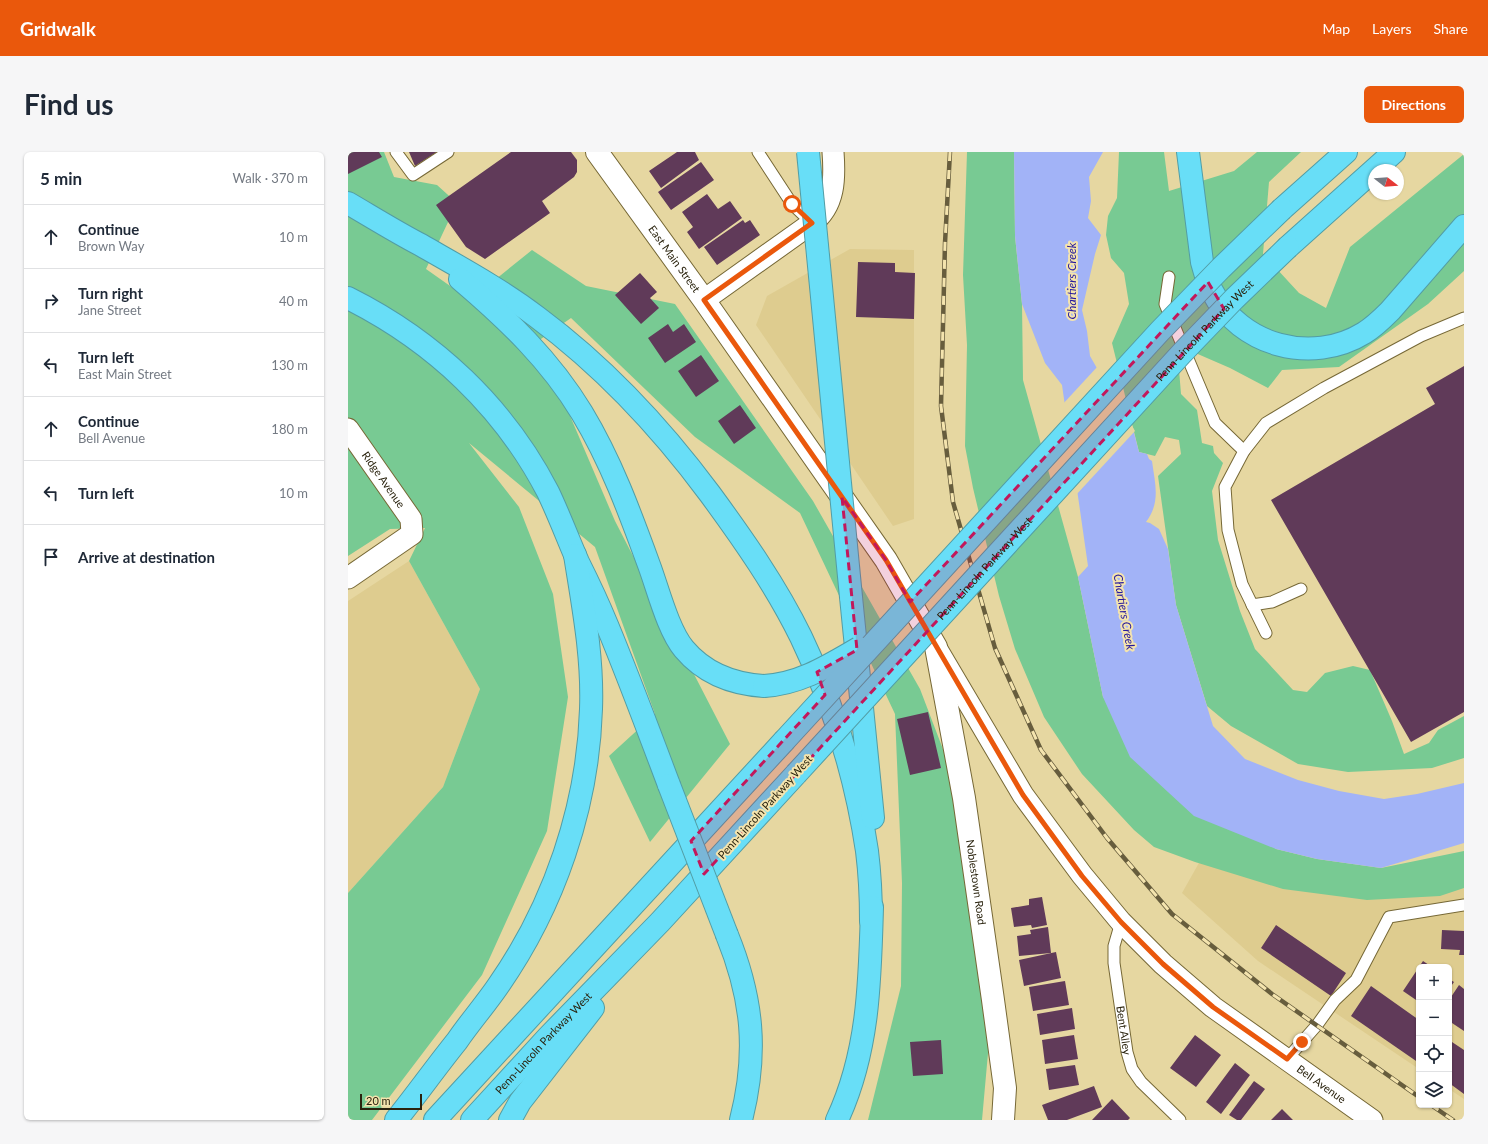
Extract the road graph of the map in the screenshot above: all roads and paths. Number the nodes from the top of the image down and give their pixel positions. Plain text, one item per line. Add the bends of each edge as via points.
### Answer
1 (448, 152) edge
2 (597, 152) edge
3 (758, 152) edge
4 (808, 152) edge
5 (833, 152) edge
6 (1188, 152) edge
7 (1346, 152) edge
8 (1394, 152) edge
9 (396, 153) edge
10 (348, 203) edge
11 (812, 223) junction
12 (1464, 226) edge
13 (420, 245) junction
14 (1170, 277) dead end
15 (348, 298) edge
16 (704, 300) junction
17 (1464, 318) edge
18 (348, 429) edge
19 (1244, 451) junction
20 (575, 554) junction
21 (348, 578) edge
22 (1301, 590) dead end
23 (1252, 605) junction
24 (1266, 633) dead end
25 (879, 637) junction
26 (936, 647) junction
27 (1464, 905) edge
28 (660, 922) junction
29 (872, 922) junction
30 (1121, 922) junction
31 (1287, 1059) junction
32 (396, 1120) edge
33 (435, 1120) edge
34 (472, 1120) edge
35 (510, 1120) edge
36 (741, 1120) edge
37 (837, 1120) edge
38 (1003, 1120) edge
39 (1180, 1120) edge
40 (1372, 1120) edge

1 - 9 lane via 413,175
2 - 16 main road, East Main Street
3 - 11 lane via 792,204
4 - 29 highway, bridge via 872,810
5 - 11 street via 833,188 824,211
6 - 12 highway, bridge via 1202,262 1212,291 1230,316 1243,328 1272,344 1319,349 1365,333 1378,323
7 - 25 highway, bridge via 1282,209 1160,331
8 - 28 highway, Penn-Lincoln Parkway West, bridge via 1288,247 1182,353
10 - 13 highway
11 - 16 street
13 - 25 highway, bridge via 520,334 545,360 572,396 617,480 669,621 682,648 693,659 718,676 748,685 778,685 807,677
13 - 29 highway via 503,293 554,330 599,369 634,404 693,471 755,559 780,598 816,669 840,738 853,784 867,852
14 - 19 lane via 1165,304 1215,423
15 - 20 highway via 408,332 455,369 475,390 495,413 531,464 547,492
16 - 26 main road, East Main Street via 886,560
17 - 19 lane via 1421,336 1324,388 1266,423
18 - 21 street, Ridge Avenue via 411,519 412,534
19 - 23 lane via 1225,487 1228,530 1242,584
20 - 32 highway via 589,651 591,708 587,763 576,819 541,912 530,933 498,986
20 - 36 highway, bridge via 607,624 735,955 746,994 752,1034 750,1078
22 - 23 lane via 1272,602
23 - 24 lane
25 - 33 highway, bridge
26 - 30 street, Bell Avenue via 1023,795 1082,876
26 - 38 main road, Noblestown Road via 964,798 994,1006 1005,1088
27 - 31 lane via 1389,917 1356,980 1335,1000
28 - 34 highway, Penn-Lincoln Parkway West via 548,1037
28 - 35 highway via 520,1102
29 - 37 highway via 864,1027 851,1084
30 - 31 street, Bell Avenue via 1163,964 1213,1007
30 - 39 lane, Bent Alley via 1114,946 1114,963 1127,1052 1132,1069 1141,1082
31 - 40 street, Bell Avenue

